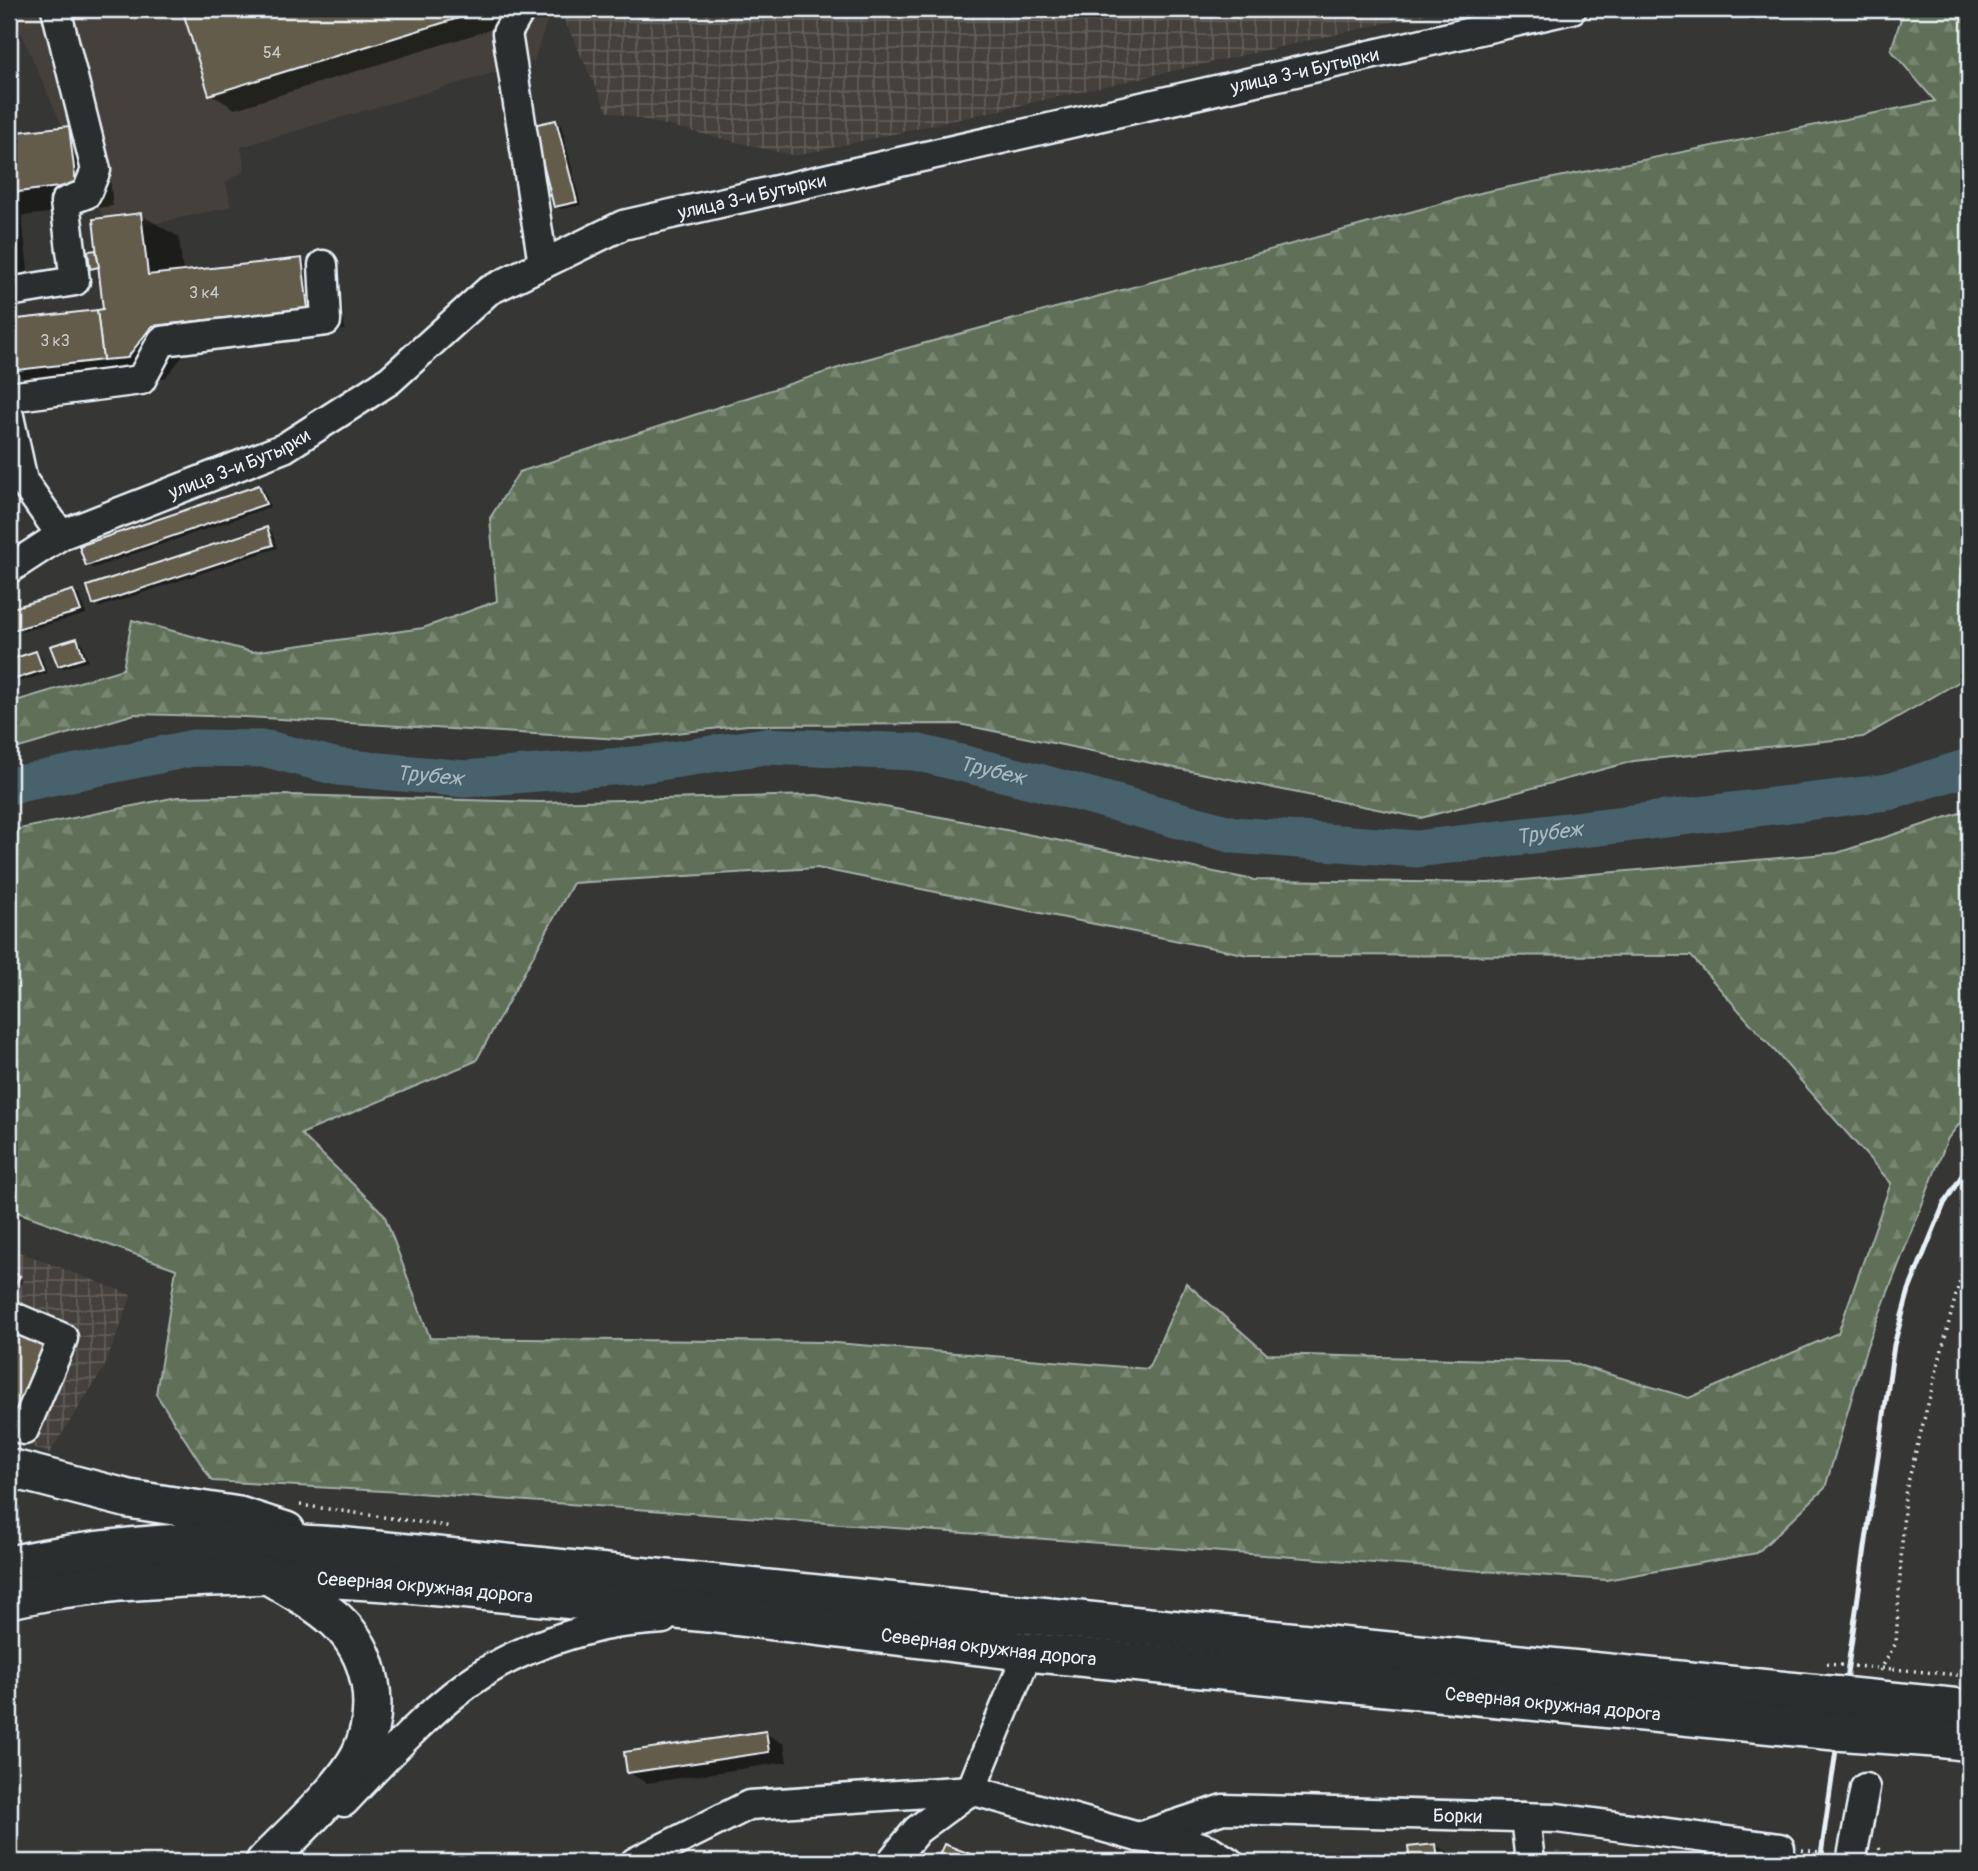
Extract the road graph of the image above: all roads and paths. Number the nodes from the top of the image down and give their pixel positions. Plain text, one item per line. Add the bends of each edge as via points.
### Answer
1 (56, 9) edge
2 (521, 9) edge
3 (1572, 9) edge
4 (543, 264) junction
5 (323, 265) dead end
6 (9, 292) edge
7 (9, 397) edge
8 (9, 416) edge
9 (16, 483) edge
10 (61, 536) junction
11 (9, 569) edge
12 (1969, 1244) edge
13 (9, 1315) edge
14 (9, 1423) edge
15 (9, 1468) edge
16 (292, 1504) dead end
17 (454, 1527) dead end
18 (337, 1546) junction
19 (9, 1565) edge
20 (270, 1575) junction
21 (9, 1599) edge
22 (709, 1613) junction
23 (1028, 1652) junction
24 (1969, 1676) edge
25 (1875, 1678) dead end
26 (1834, 1697) junction
27 (1954, 1724) edge
28 (1865, 1788) dead end
29 (971, 1790) junction
30 (1525, 1817) junction
31 (1138, 1837) junction
32 (1877, 1842) dead end
33 (1780, 1848) joint
34 (1852, 1859) edge
35 (265, 1862) edge
36 (287, 1862) edge
37 (635, 1862) edge
38 (891, 1862) edge
39 (1229, 1862) edge
40 (1530, 1862) edge
41 (1887, 1862) edge

1 - 6 street via 96,170 86,194 65,202 75,281
2 - 4 street via 507,33
3 - 4 street, улица 3-и Бутырки via 622,225
4 - 10 street, улица 3-и Бутырки via 488,291 390,380 284,448
5 - 7 street via 326,321 162,341 141,380
8 - 9 street
9 - 10 street
10 - 11 street, улица 3-и Бутырки
12 - 25 path via 1905,1494 1895,1643
13 - 14 street via 63,1338 24,1430
15 - 18 main road via 129,1499 239,1516
16 - 17 path
18 - 19 main road, Северная окружная дорога via 255,1541 178,1544
18 - 26 main road, Северная окружная дорога
20 - 21 main road, Северная окружная дорога via 120,1582
20 - 22 main road, Северная окружная дорога
20 - 35 main road via 337,1621 368,1668 372,1698 361,1753 345,1778
22 - 23 main road, Северная окружная дорога
22 - 36 street via 601,1626 539,1646 486,1671 388,1756
23 - 26 main road, Северная окружная дорога
23 - 29 street
24 - 26 path, bridge via 1893,1669
26 - 27 main road, Северная окружная дорога, bridge
28 - 34 street
29 - 31 street
29 - 37 street via 749,1805
29 - 38 street via 917,1830
30 - 31 street, Борки via 1223,1809
30 - 33 street, Борки
30 - 40 street
31 - 39 street via 1190,1843
32 - 41 path
33 - 34 path

